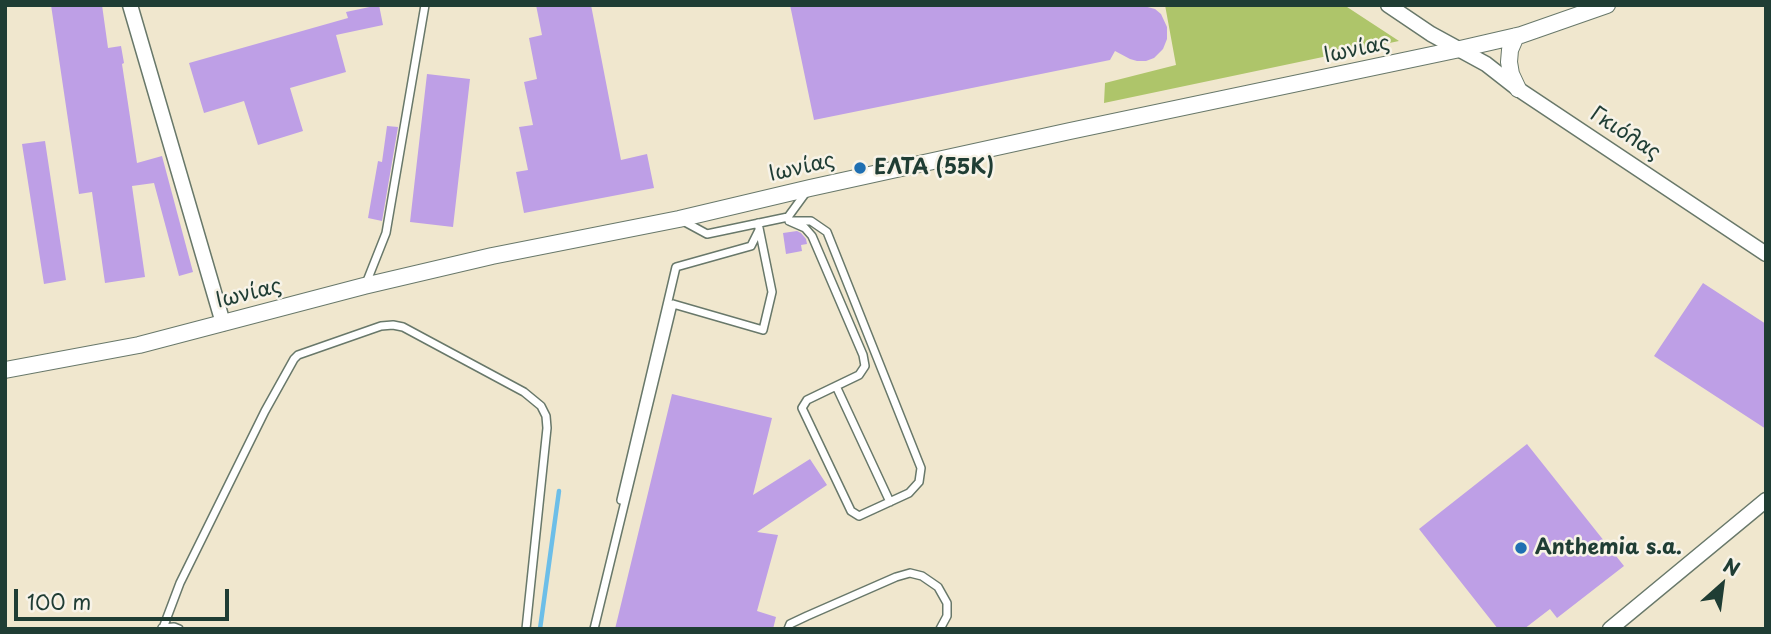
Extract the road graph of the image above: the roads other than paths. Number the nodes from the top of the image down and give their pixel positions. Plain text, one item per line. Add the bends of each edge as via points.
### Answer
1 (130, 5) edge
2 (425, 5) edge
3 (1388, 5) edge
4 (1607, 5) edge
5 (1516, 36) junction
6 (1460, 49) junction
7 (1518, 89) junction
8 (810, 188) junction
9 (679, 219) junction
10 (788, 219) junction
11 (758, 226) junction
12 (1766, 254) edge
13 (364, 286) junction
14 (223, 323) junction
15 (5, 370) edge
16 (836, 386) junction
17 (1766, 500) edge
18 (890, 502) junction
19 (162, 628) edge
20 (179, 629) edge
21 (526, 629) edge
22 (592, 629) edge
23 (788, 629) edge
24 (940, 629) edge
25 (1610, 629) edge

1 - 14 street
2 - 13 lane via 386,233
3 - 6 street, Γκιόλας
4 - 5 street, Ιωνίας
5 - 6 street, Ιωνίας
5 - 7 street via 1509,62
6 - 7 street, Γκιόλας
6 - 8 street, Ιωνίας
7 - 12 street, Γκιόλας
8 - 9 street, Ιωνίας
8 - 10 lane
9 - 11 lane via 707,234
9 - 13 street, Ιωνίας
10 - 11 lane
10 - 16 lane via 813,236 863,355 865,366 859,375
10 - 18 lane via 811,220 827,232 921,468 919,482 909,494
11 - 22 lane via 751,246 676,267
11 - 22 lane via 772,292 764,330 673,304
13 - 14 street, Ιωνίας
14 - 15 street, Ιωνίας via 138,345
16 - 18 lane
16 - 18 lane via 807,400 802,408 851,511 859,516
17 - 25 street
19 - 20 lane
19 - 21 lane via 180,583 294,359 393,325 524,392 546,416
23 - 24 lane via 807,616 910,573 938,587 947,603

